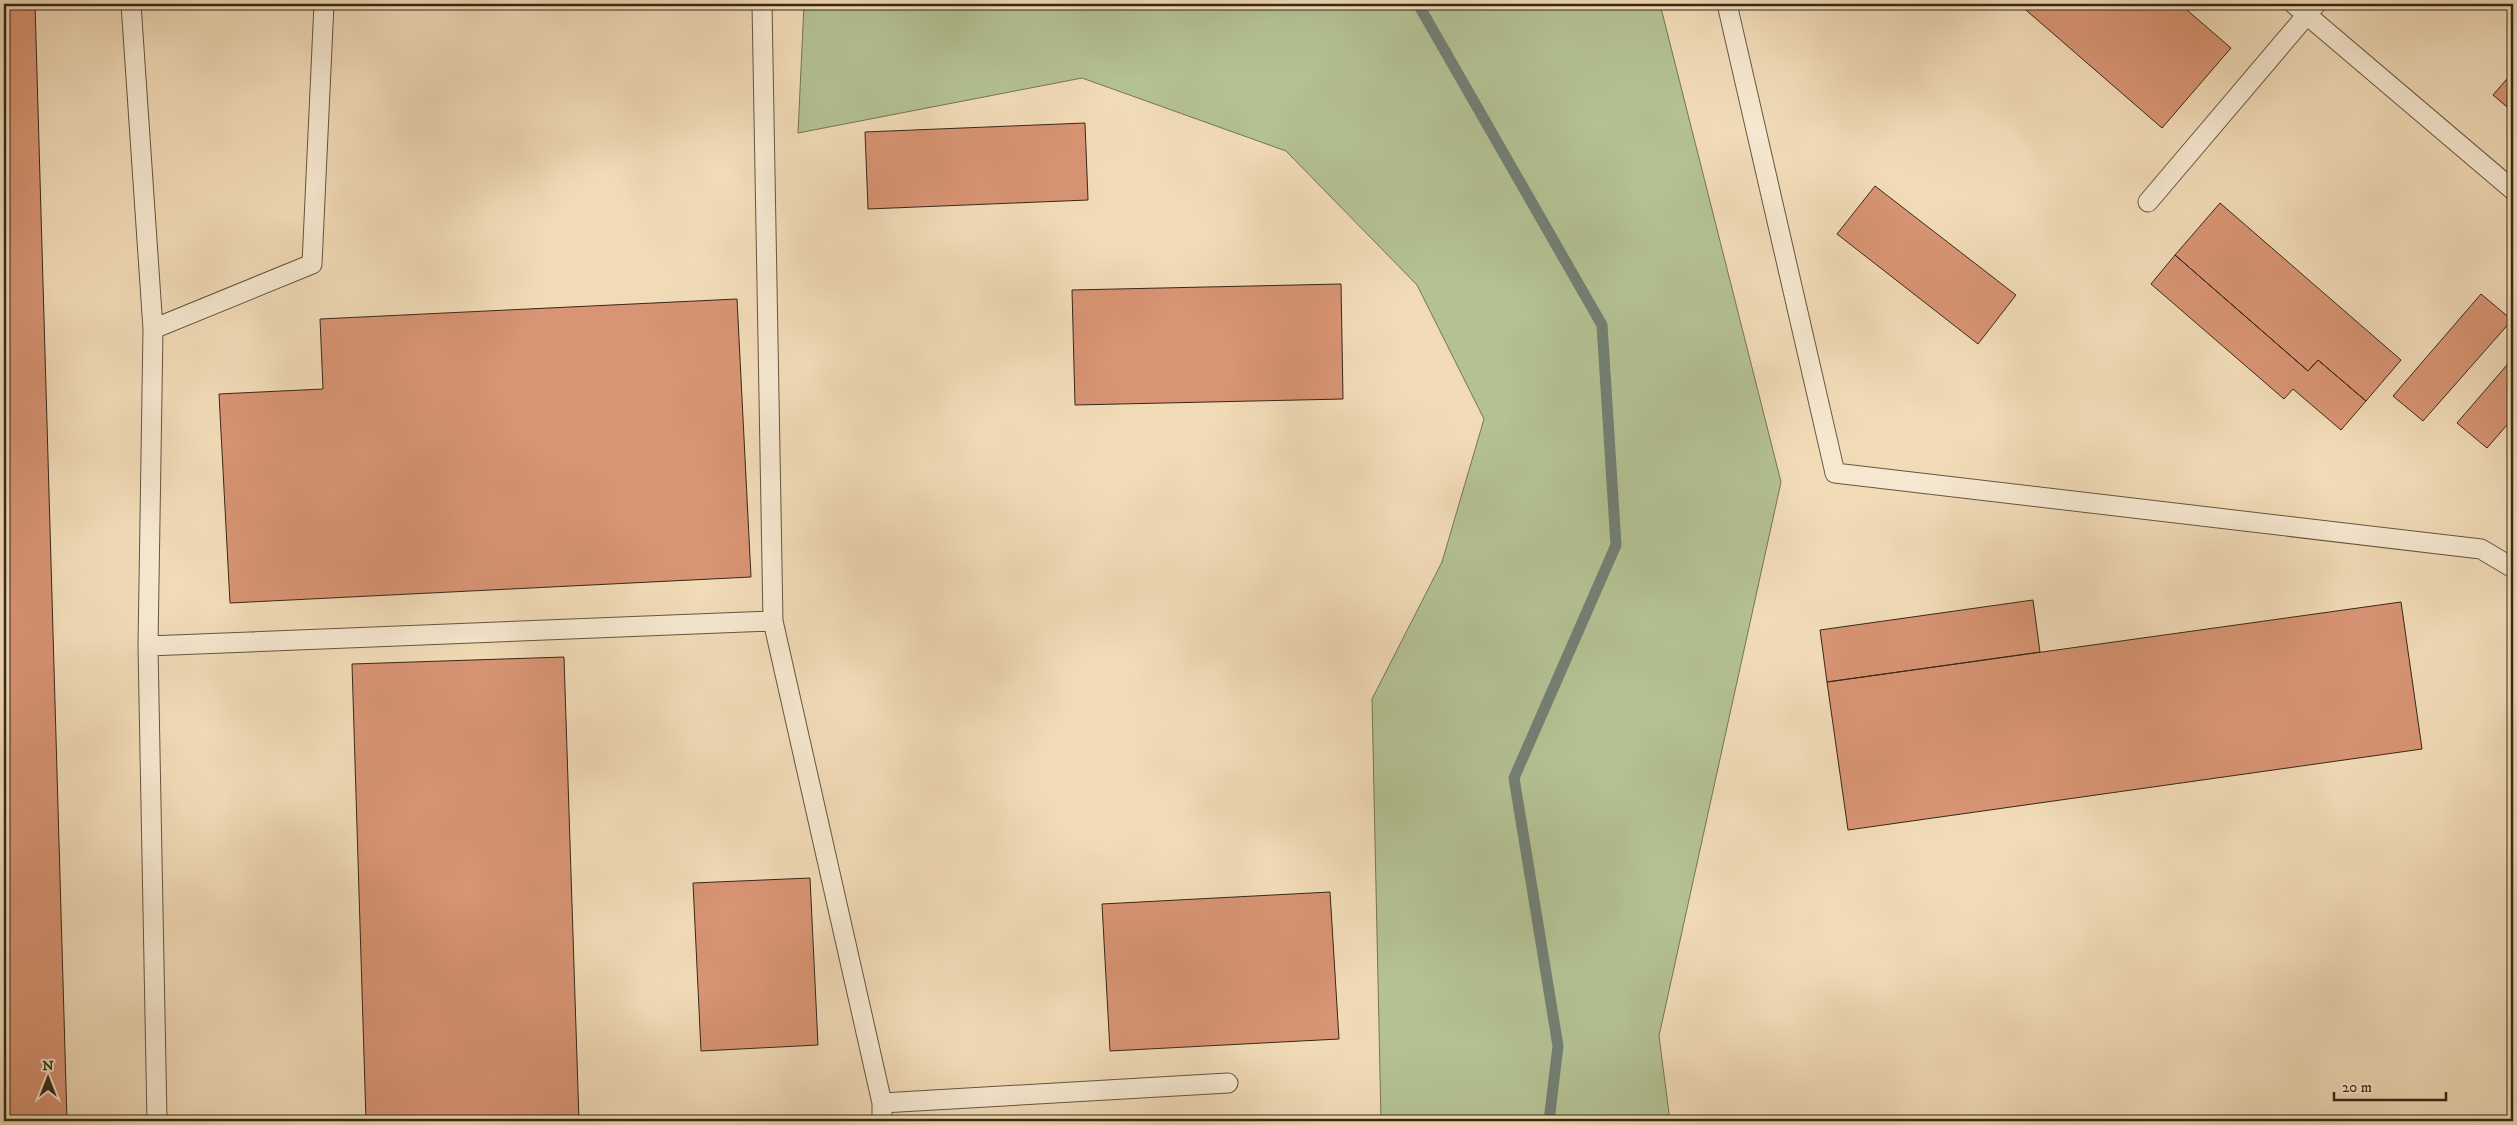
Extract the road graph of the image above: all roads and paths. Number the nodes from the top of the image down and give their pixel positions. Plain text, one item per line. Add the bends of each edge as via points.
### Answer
1 (131, 4) edge
2 (324, 4) edge
3 (762, 4) edge
4 (1727, 4) edge
5 (2306, 7) edge
6 (2513, 190) edge
7 (2148, 202) dead end
8 (153, 329) junction
9 (2513, 568) edge
10 (773, 621) junction
11 (148, 646) junction
12 (1228, 1083) dead end
13 (882, 1112) edge
14 (157, 1121) edge

1 - 8 lane
2 - 8 lane via 312,264
3 - 10 lane
4 - 9 lane via 1835,473 2481,549
5 - 6 lane
5 - 7 lane
8 - 11 lane
10 - 11 lane
10 - 13 lane
11 - 14 lane
12 - 13 lane

